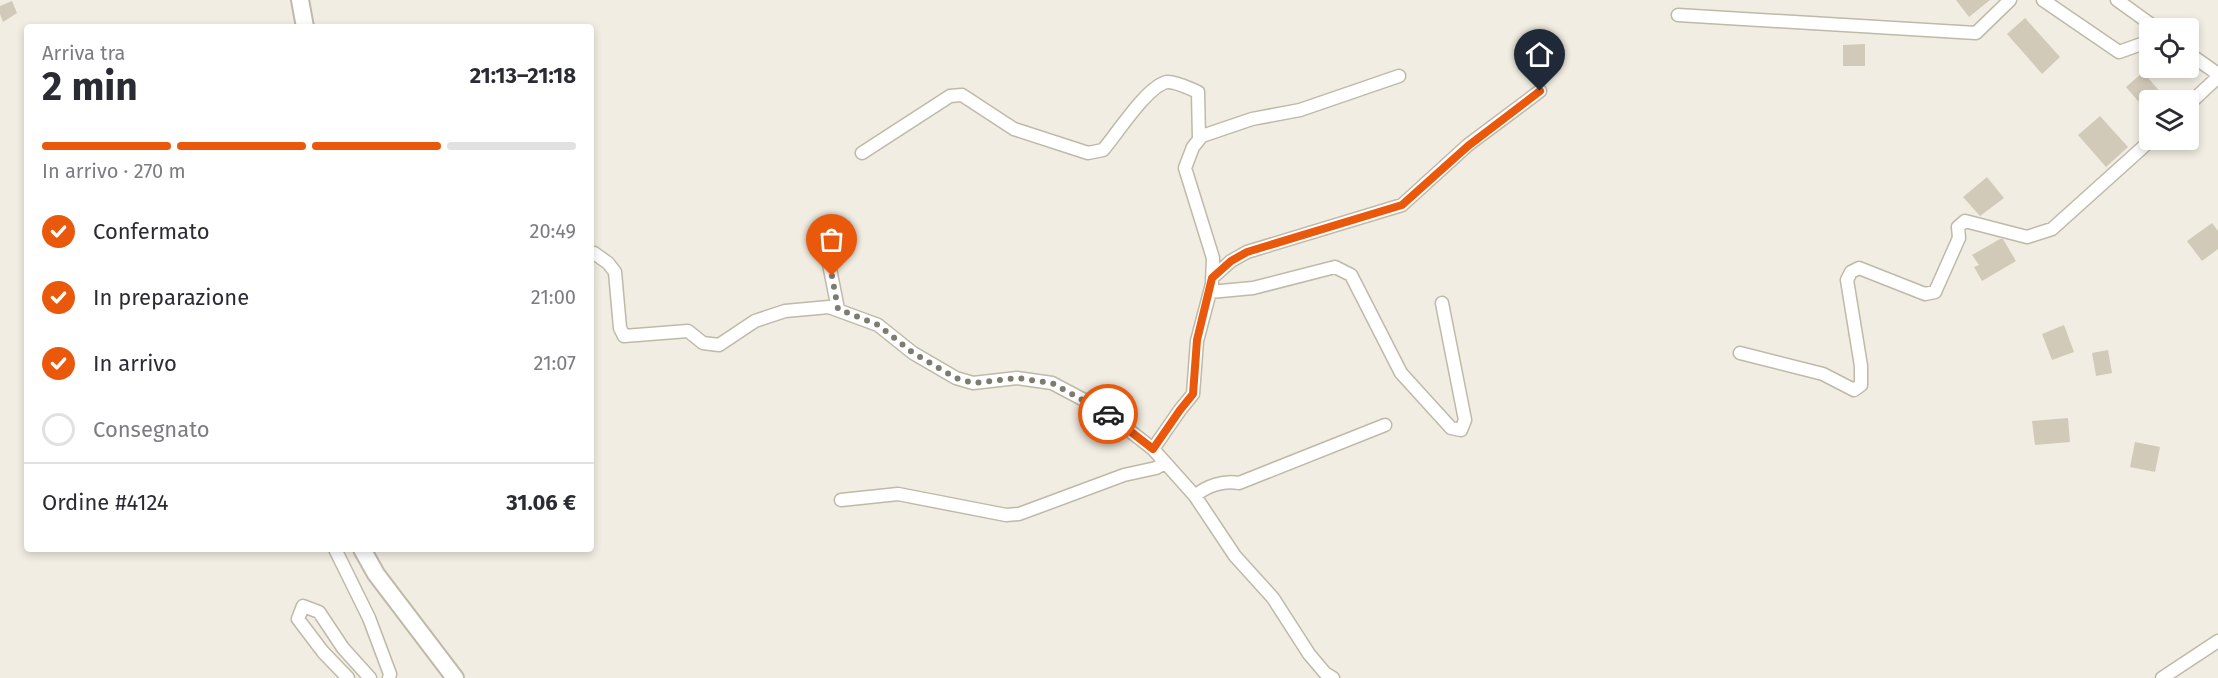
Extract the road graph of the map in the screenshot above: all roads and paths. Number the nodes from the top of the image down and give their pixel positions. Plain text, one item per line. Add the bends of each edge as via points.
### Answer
1 (300, 0) edge
2 (2010, 0) edge
3 (2043, 0) edge
4 (2117, 0) edge
5 (1678, 15) dead end
6 (2142, 18) edge
7 (304, 24) edge
8 (2139, 45) edge
9 (2199, 61) edge
10 (1399, 76) dead end
11 (2218, 76) edge
12 (1540, 91) dead end
13 (2199, 94) edge
14 (1199, 139) junction
15 (2140, 150) edge
16 (862, 153) dead end
17 (594, 253) dead end
18 (828, 259) dead end
19 (1212, 278) junction
20 (1210, 292) junction
21 (1442, 303) dead end
22 (838, 309) junction
23 (1740, 353) dead end
24 (1385, 425) dead end
25 (1153, 449) junction
26 (1166, 463) junction
27 (1195, 496) junction
28 (841, 500) dead end
29 (336, 552) edge
30 (364, 552) edge
31 (2218, 641) edge
32 (2166, 677) edge
33 (348, 678) edge
34 (370, 678) edge
35 (389, 678) edge
36 (455, 678) edge
37 (1333, 678) edge

1 - 7 street
2 - 5 street via 1976,33
3 - 8 street via 2119,52
4 - 6 street
9 - 11 street
10 - 14 street via 1300,110 1252,118
11 - 13 street
12 - 19 street via 1468,146 1402,205 1247,252
14 - 16 street via 1198,92 1170,81 1149,93 1103,150 1088,153 1014,129 962,95 950,96
14 - 19 street via 1185,168 1213,258
15 - 23 street via 2052,230 2027,237 1965,221 1958,227 1959,238 1935,292 1924,294 1859,268 1851,272 1846,280 1862,385 1854,390 1823,374
17 - 22 street via 615,272 624,336 688,331 703,343 719,345 755,321 785,311
18 - 22 street
19 - 20 street
20 - 21 street via 1253,288 1335,267 1351,275 1401,373 1451,428 1461,430 1465,420
20 - 25 street via 1197,340 1193,394
22 - 25 street via 878,325 913,353 956,378 973,383 1017,378 1052,383 1103,410
24 - 27 street via 1239,483 1229,481 1202,489
25 - 26 street
26 - 27 street
26 - 28 street via 1019,514 1006,515 898,494
27 - 37 street via 1235,556 1273,598 1309,654
29 - 35 street via 369,618
30 - 36 street
31 - 32 street
33 - 34 street via 298,619 303,606 319,612 343,648

